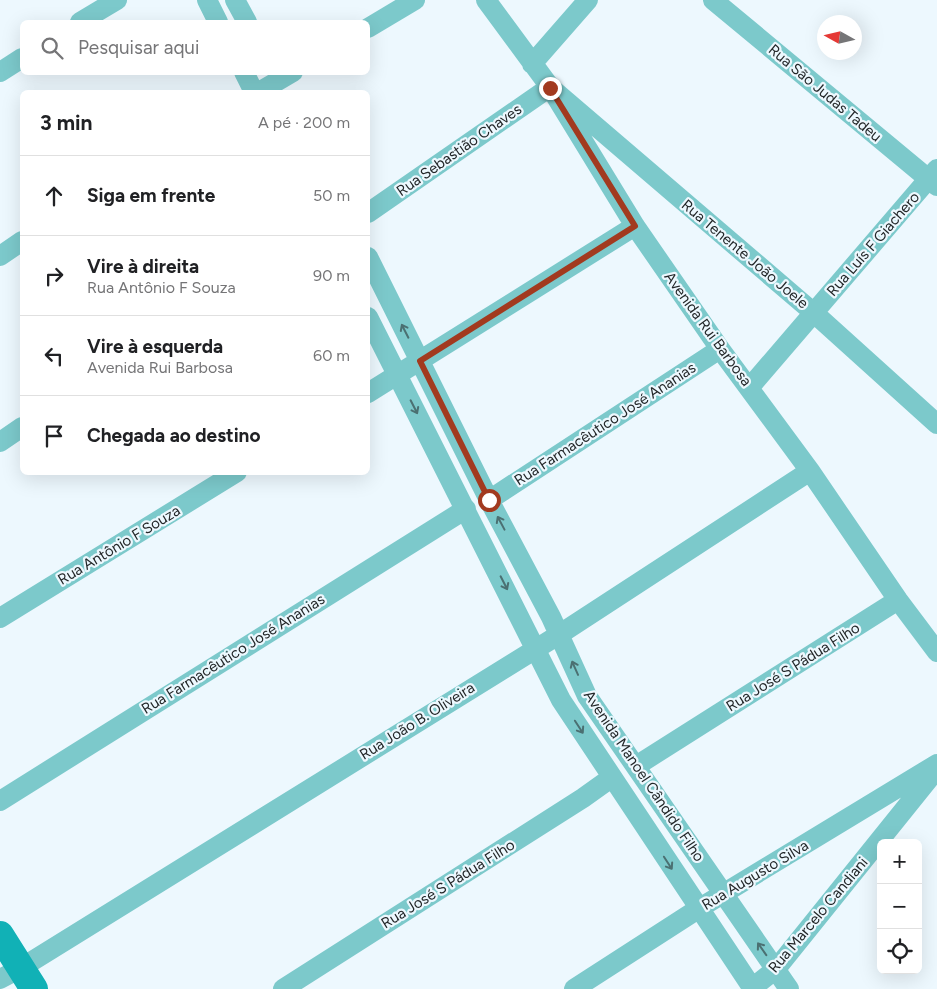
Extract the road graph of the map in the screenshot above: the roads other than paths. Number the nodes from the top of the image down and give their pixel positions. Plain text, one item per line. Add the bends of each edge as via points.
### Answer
1 (117, 0) edge
2 (207, 0) edge
3 (236, 0) edge
4 (415, 0) edge
5 (486, 0) edge
6 (588, 0) edge
7 (713, 0) edge
8 (83, 20) edge
9 (217, 20) edge
10 (246, 20) edge
11 (370, 27) edge
12 (20, 59) edge
13 (532, 64) junction
14 (0, 72) edge
15 (246, 75) edge
16 (282, 80) edge
17 (550, 88) junction
18 (253, 90) edge
19 (263, 90) edge
20 (934, 178) edge
21 (370, 212) edge
22 (635, 226) junction
23 (20, 242) edge
24 (0, 256) edge
25 (370, 261) edge
26 (814, 313) junction
27 (370, 321) edge
28 (720, 349) junction
29 (420, 361) junction
30 (397, 375) junction
31 (750, 387) junction
32 (370, 392) edge
33 (937, 424) edge
34 (20, 428) edge
35 (0, 442) edge
36 (810, 471) junction
37 (232, 475) edge
38 (489, 500) junction
39 (466, 510) junction
40 (898, 600) junction
41 (0, 618) edge
42 (560, 634) junction
43 (536, 647) junction
44 (937, 652) edge
45 (937, 764) edge
46 (636, 766) junction
47 (937, 768) edge
48 (611, 778) junction
49 (0, 801) edge
50 (724, 894) junction
51 (698, 909) junction
52 (0, 935) edge
53 (776, 969) junction
54 (18, 979) edge
55 (283, 989) edge
56 (574, 989) edge
57 (753, 989) edge
58 (789, 989) edge

1 - 8 street
2 - 9 street
3 - 10 street
4 - 11 street
5 - 13 street, Avenida Rui Barbosa
6 - 13 street
7 - 20 street, Rua São Judas Tadeu
12 - 14 street
13 - 17 street, Avenida Rui Barbosa
15 - 18 street
16 - 19 street
17 - 21 street, Rua Sebastião Chaves
17 - 22 street, Avenida Rui Barbosa
17 - 26 street, Rua Tenente João Joele
20 - 26 street, Rua Luís F Giachero
22 - 28 street, Avenida Rui Barbosa
22 - 29 street
23 - 24 street
29 -> 25 street, Avenida Manoel Cândido Filho
26 - 31 street, Rua Luís F Giachero
26 - 33 street, Rua Tenente João Joele
27 - 30 street, Avenida Manoel Cândido Filho
28 - 31 street, Avenida Rui Barbosa
28 - 38 street, Rua Farmacêutico José Ananias
29 - 30 street
29 - 38 street, Avenida Manoel Cândido Filho
30 - 32 street
30 -> 39 street, Avenida Manoel Cândido Filho
31 - 36 street, Avenida Rui Barbosa
34 - 35 street
36 - 40 street, Avenida Rui Barbosa
36 - 42 street, Rua João B. Oliveira
37 - 41 street, Rua Antônio F Souza
42 -> 38 street, Avenida Manoel Cândido Filho
39 -> 43 street, Avenida Manoel Cândido Filho
39 - 49 street, Rua Farmacêutico José Ananias
40 - 44 street, Avenida Rui Barbosa
40 - 46 street, Rua José S Pádua Filho
42 - 43 street, Rua João B. Oliveira
46 -> 42 street, Avenida Manoel Cândido Filho via 587,696
43 -> 48 street, Avenida Manoel Cândido Filho via 561,700
43 - 54 street, Rua João B. Oliveira
45 - 50 street, Rua Augusto Silva
46 - 50 street, Avenida Manoel Cândido Filho
47 - 53 street, Rua Marcelo Candiani
48 -> 51 street, Avenida Manoel Cândido Filho
48 - 55 street, Rua José S Pádua Filho
50 - 51 street, Rua Augusto Silva
53 -> 50 street, Avenida Manoel Cândido Filho
51 - 56 street, Rua Augusto Silva
51 - 57 street, Avenida Manoel Cândido Filho
52 - 54 street
53 - 57 street, Rua Marcelo Candiani
53 - 58 street, Avenida Manoel Cândido Filho

